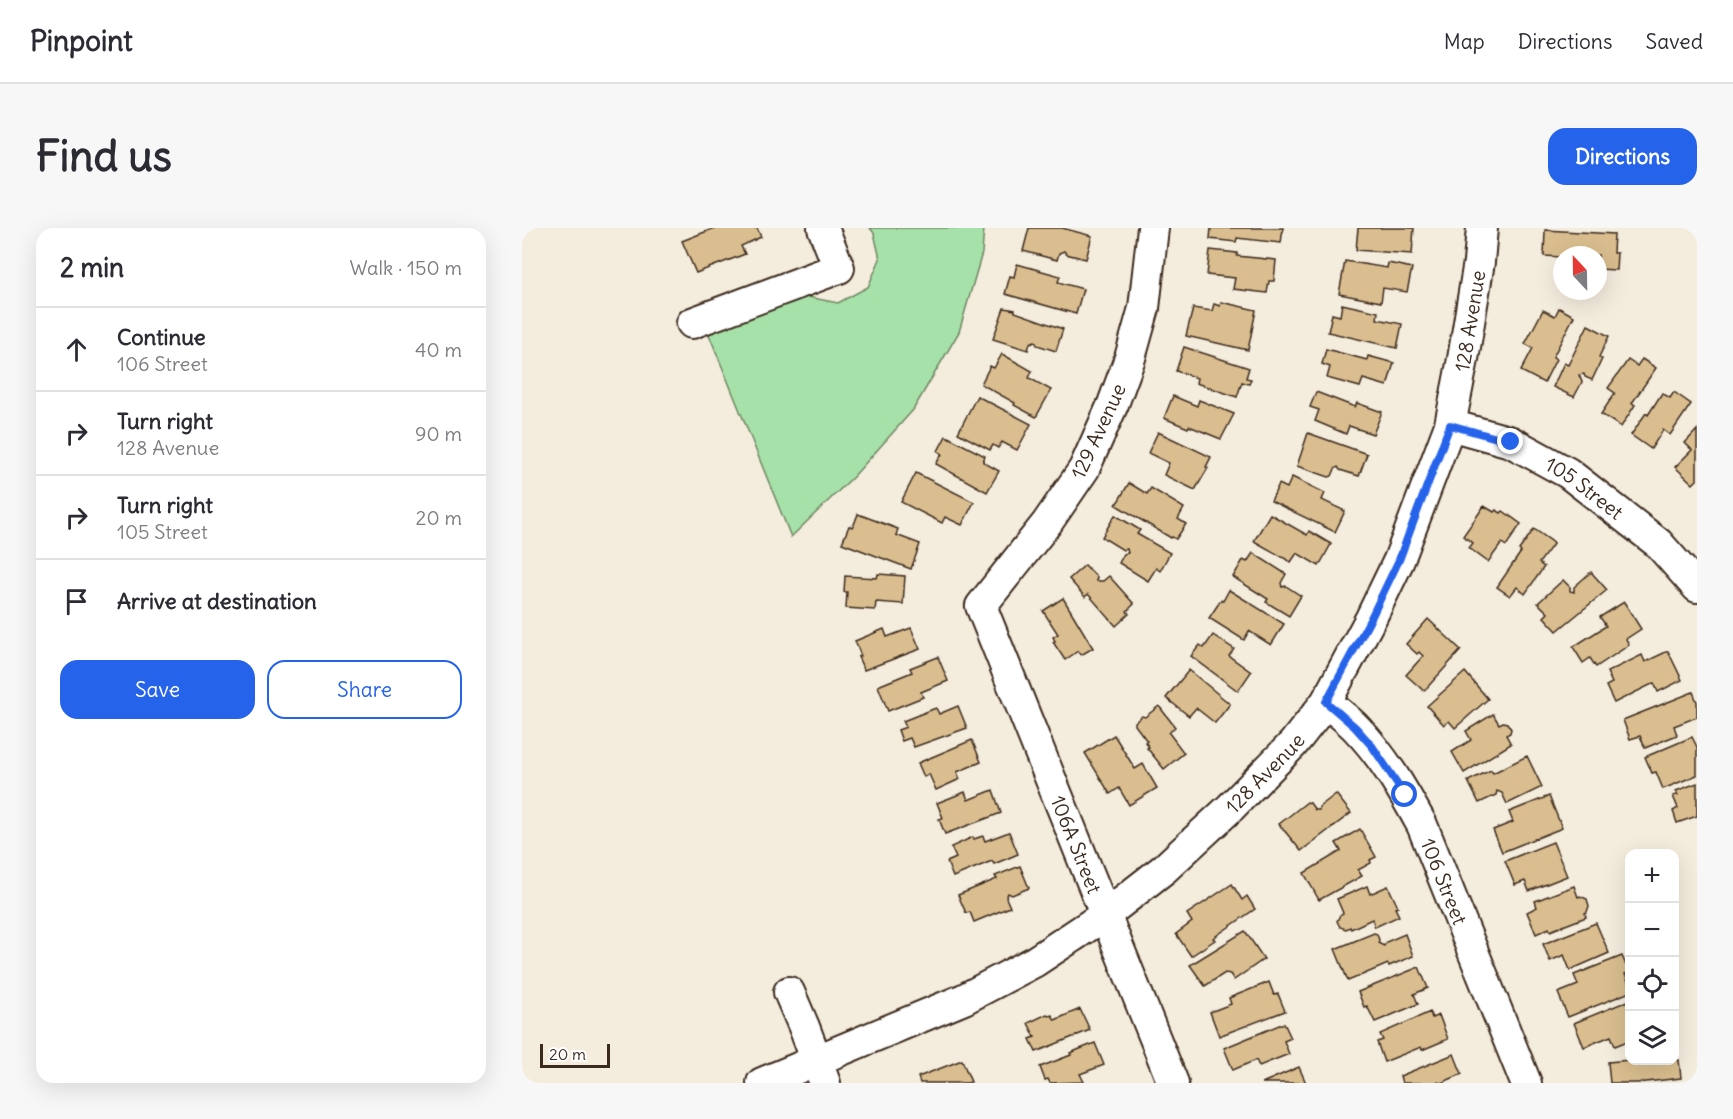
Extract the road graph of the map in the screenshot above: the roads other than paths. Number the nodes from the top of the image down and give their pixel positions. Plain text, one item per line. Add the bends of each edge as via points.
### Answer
1 (823, 228) edge
2 (1153, 228) edge
3 (1482, 228) edge
4 (692, 323) dead end
5 (1450, 425) junction
6 (1697, 587) edge
7 (981, 606) joint
8 (1326, 702) junction
9 (1105, 915) junction
10 (789, 992) dead end
11 (820, 1072) edge
12 (762, 1083) edge
13 (1173, 1083) edge
14 (1526, 1083) edge

1 - 4 street via 839,268
2 - 7 street, 129 Avenue via 1144,308 1130,358 1084,470
3 - 5 street, 128 Avenue
5 - 6 street, 105 Street via 1511,442 1568,473 1658,543
5 - 8 street, 128 Avenue via 1399,560
7 - 9 street, 106A Street
8 - 9 street, 128 Avenue via 1293,744 1230,808 1164,869
8 - 14 street, 106 Street via 1372,746 1422,825
9 - 11 street, 128 Avenue via 1034,962
9 - 13 street, 106A Street
10 - 11 street
11 - 12 street, 128 Avenue

